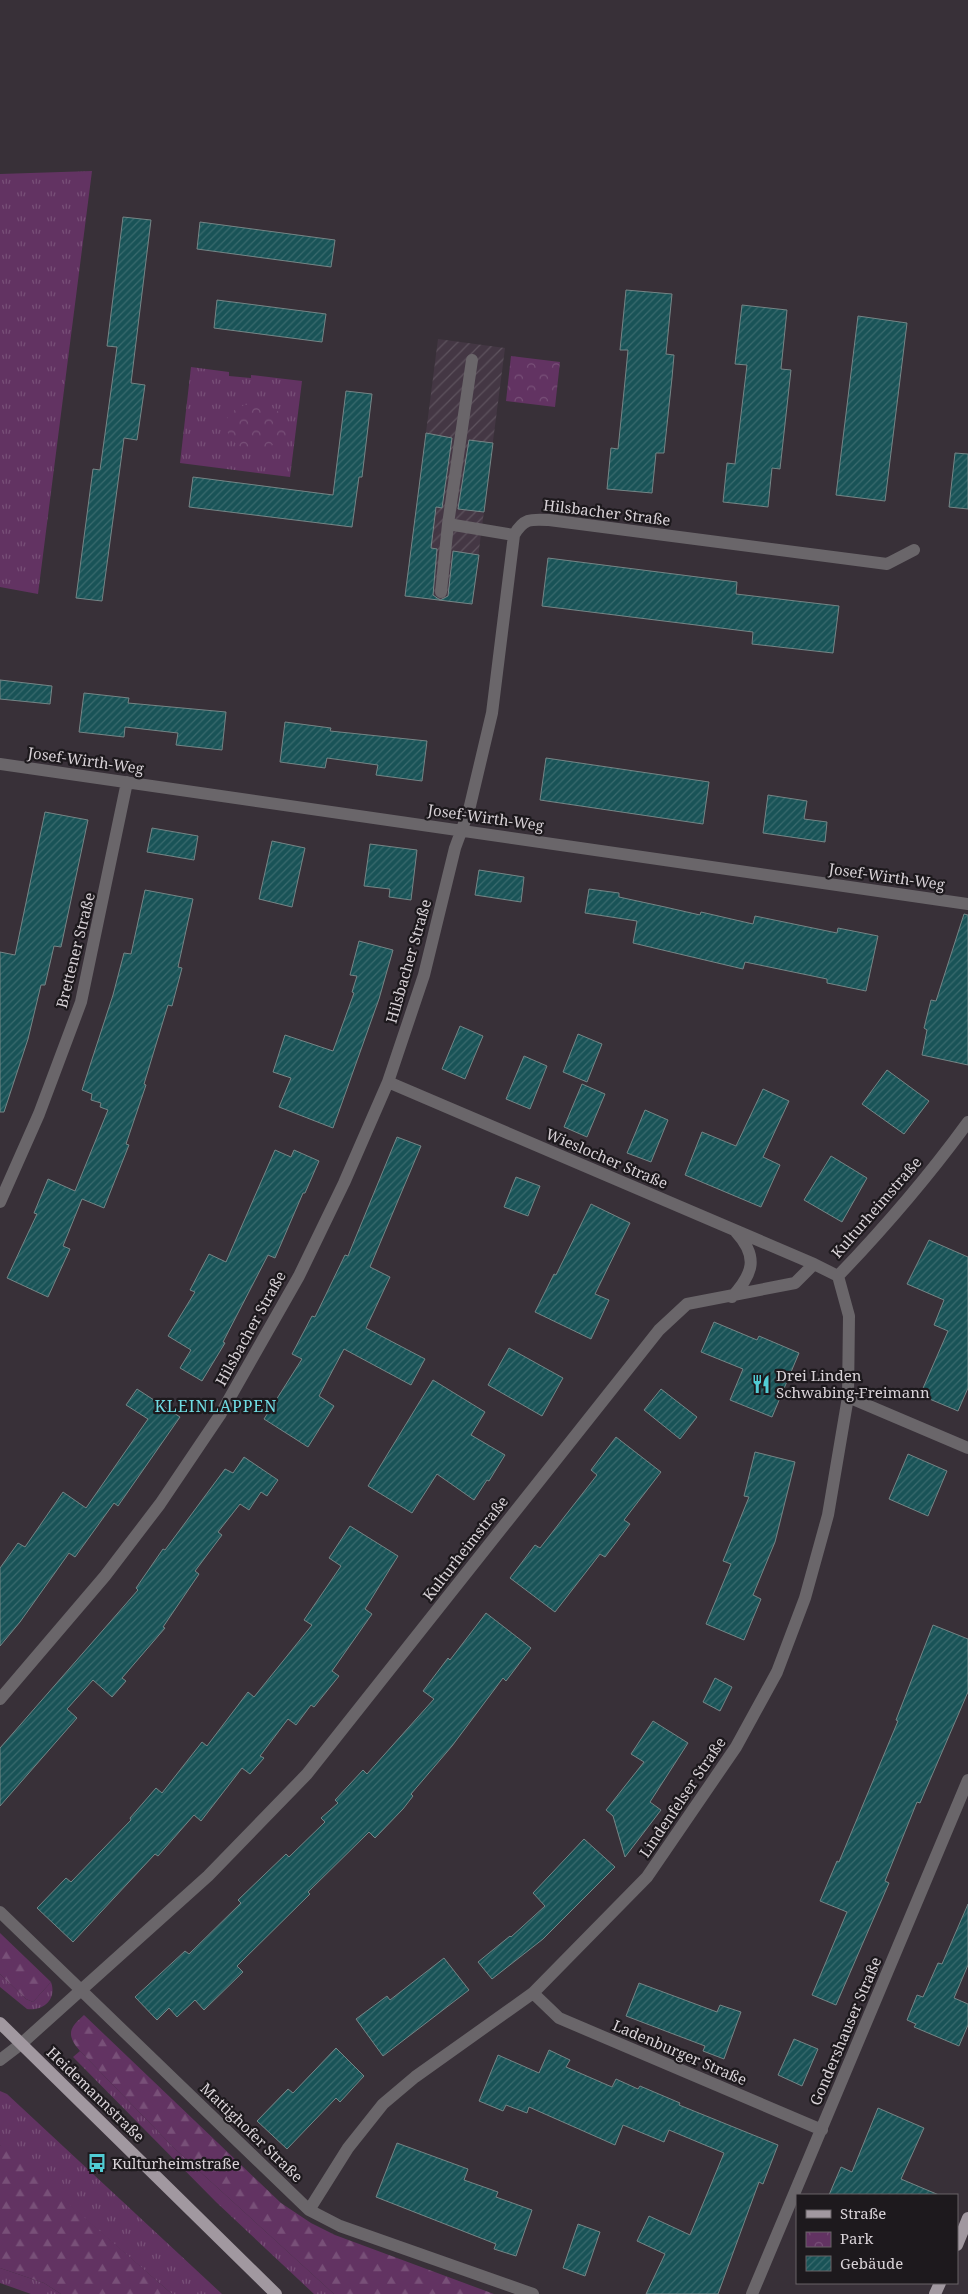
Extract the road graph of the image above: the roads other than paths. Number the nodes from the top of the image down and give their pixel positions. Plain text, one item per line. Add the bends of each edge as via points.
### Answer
1 (472, 360) dead end
2 (448, 524) junction
3 (514, 535) junction
4 (914, 550) dead end
5 (441, 592) dead end
6 (0, 764) edge
7 (127, 782) junction
8 (461, 830) junction
9 (968, 904) edge
10 (388, 1082) junction
11 (968, 1122) edge
12 (0, 1202) edge
13 (734, 1230) junction
14 (814, 1264) junction
15 (838, 1276) junction
16 (732, 1297) junction
17 (848, 1398) junction
18 (968, 1448) edge
19 (0, 1699) edge
20 (968, 1780) edge
21 (0, 1912) edge
22 (82, 1990) junction
23 (533, 1993) junction
24 (0, 2023) edge
25 (21, 2044) junction
26 (0, 2060) edge
27 (822, 2130) junction
28 (309, 2210) junction
29 (968, 2218) edge
30 (958, 2243) edge
31 (276, 2294) edge
32 (533, 2294) edge
33 (752, 2294) edge

1 - 2 street
2 - 3 street
2 - 5 street
3 - 4 street, Hilsbacher Straße via 520,524 531,519 888,564
3 - 8 street, Hilsbacher Straße via 492,713 469,810
6 - 7 street, Josef-Wirth-Weg
7 - 8 street, Josef-Wirth-Weg
7 - 12 street, Brettener Straße via 81,1002 39,1114
8 - 9 street, Josef-Wirth-Weg
8 - 10 street, Hilsbacher Straße via 424,975
10 - 13 street, Wieslocher Straße
10 - 19 street, Hilsbacher Straße via 344,1183 298,1276 220,1415 160,1504 105,1576
11 - 15 street, Kulturheimstraße via 914,1193
13 - 14 street, Wieslocher Straße
13 - 16 street via 746,1242 751,1264 745,1283
14 - 15 street, Kulturheimstraße
14 - 16 street, Kulturheimstraße via 795,1283
15 - 17 street, Lindenfelser Straße via 849,1316
16 - 22 street, Kulturheimstraße via 687,1304 660,1330 307,1774 208,1876
17 - 18 street
17 - 23 street, Lindenfelser Straße via 828,1515 805,1598 777,1672 736,1747 647,1877
20 - 27 street, Gondershauser Straße
21 - 22 street, Mattighofer Straße
22 - 25 street, Kulturheimstraße
22 - 28 street, Mattighofer Straße
23 - 27 street, Ladenburger Straße via 559,2018
23 - 28 street, Lindenfelser Straße via 383,2104 348,2148
24 - 25 main road, Heidemannstraße
25 - 26 street, Kulturheimstraße
25 - 31 main road, Heidemannstraße
27 - 33 street, Gondershauser Straße
28 - 32 street, Mattighofer Straße via 340,2226
29 - 30 main road

